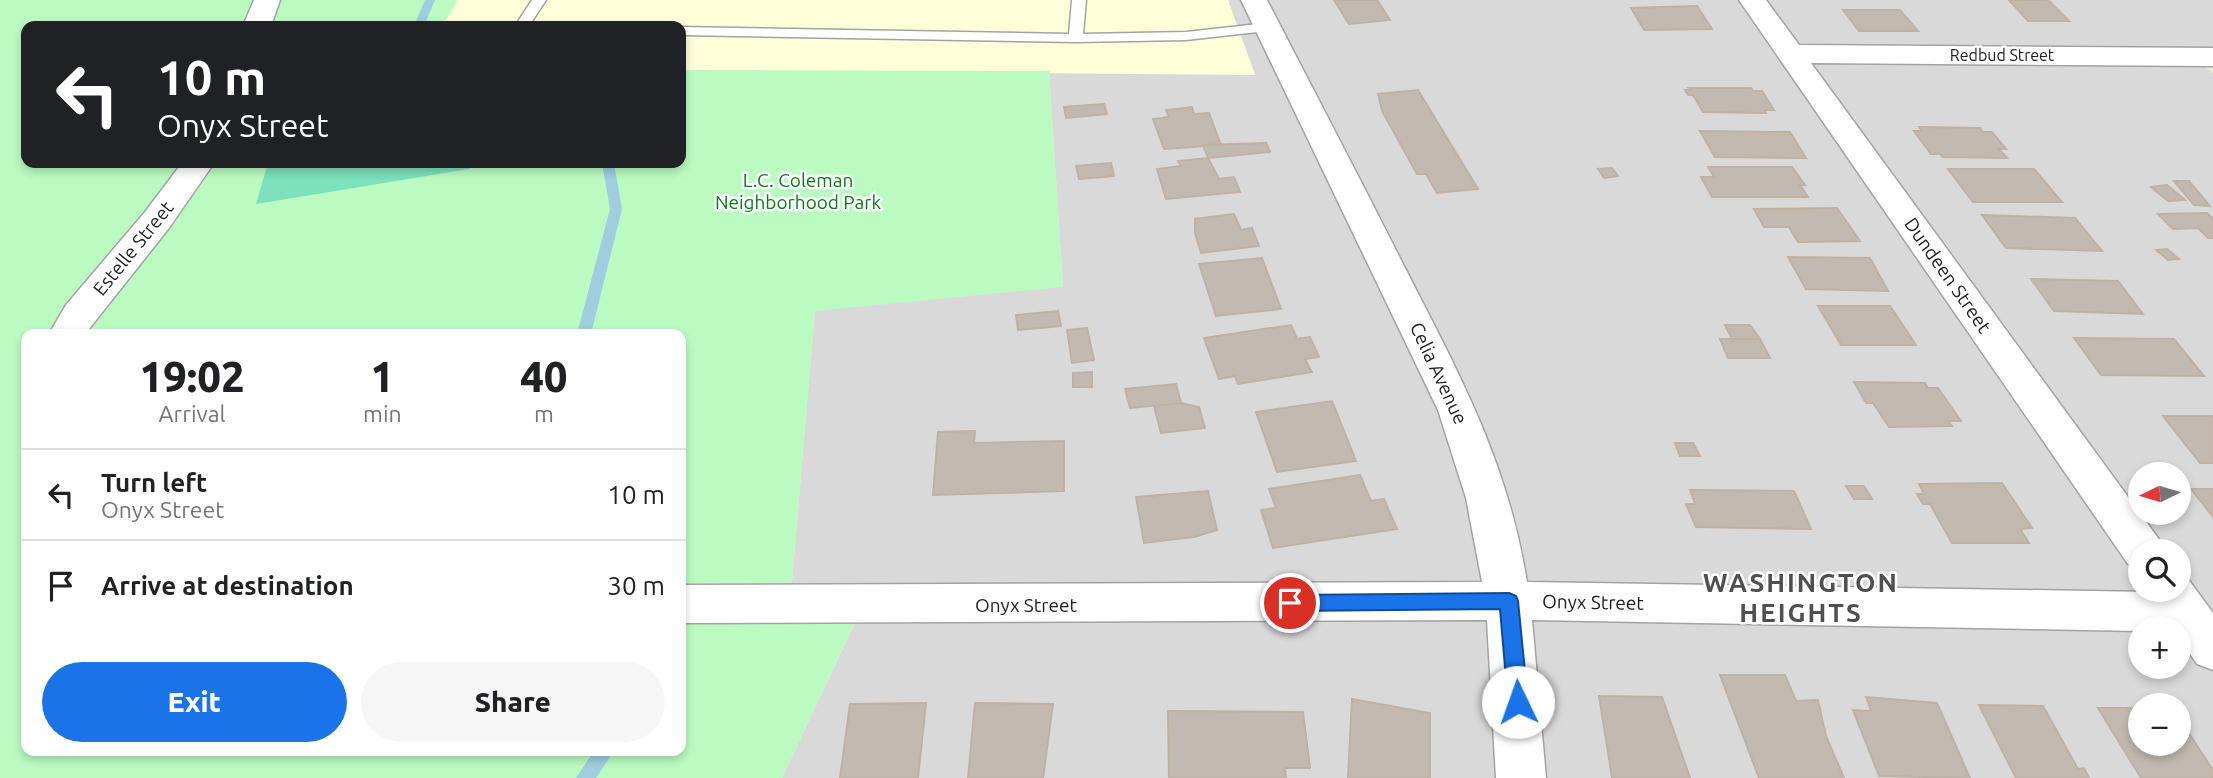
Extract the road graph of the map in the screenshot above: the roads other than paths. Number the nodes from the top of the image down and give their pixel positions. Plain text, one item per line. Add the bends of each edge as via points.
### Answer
1 (267, 0) edge
2 (539, 0) edge
3 (1079, 0) edge
4 (1752, 0) edge
5 (1261, 13) edge
6 (259, 21) edge
7 (525, 21) edge
8 (686, 31) edge
9 (1076, 38) junction
10 (1792, 54) junction
11 (2178, 57) junction
12 (2213, 57) edge
13 (2213, 83) edge
14 (194, 168) edge
15 (70, 329) edge
16 (2135, 539) edge
17 (1509, 601) junction
18 (2128, 601) edge
19 (2179, 602) edge
20 (686, 604) edge
21 (2213, 650) edge
22 (1521, 778) edge

1 - 6 street
2 - 7 lane
3 - 9 lane
4 - 10 street, Dundeen Street
5 - 9 lane via 1186,36
5 - 17 street, Celia Avenue via 1461,418 1503,561
8 - 9 lane
10 - 11 street, Redbud Street
10 - 16 street, Dundeen Street
11 - 12 street, Redbud Street
11 - 13 street
14 - 15 street, Estelle Street
17 - 18 street, Onyx Street
17 - 20 street, Onyx Street
17 - 22 street, Celia Avenue
19 - 21 street

